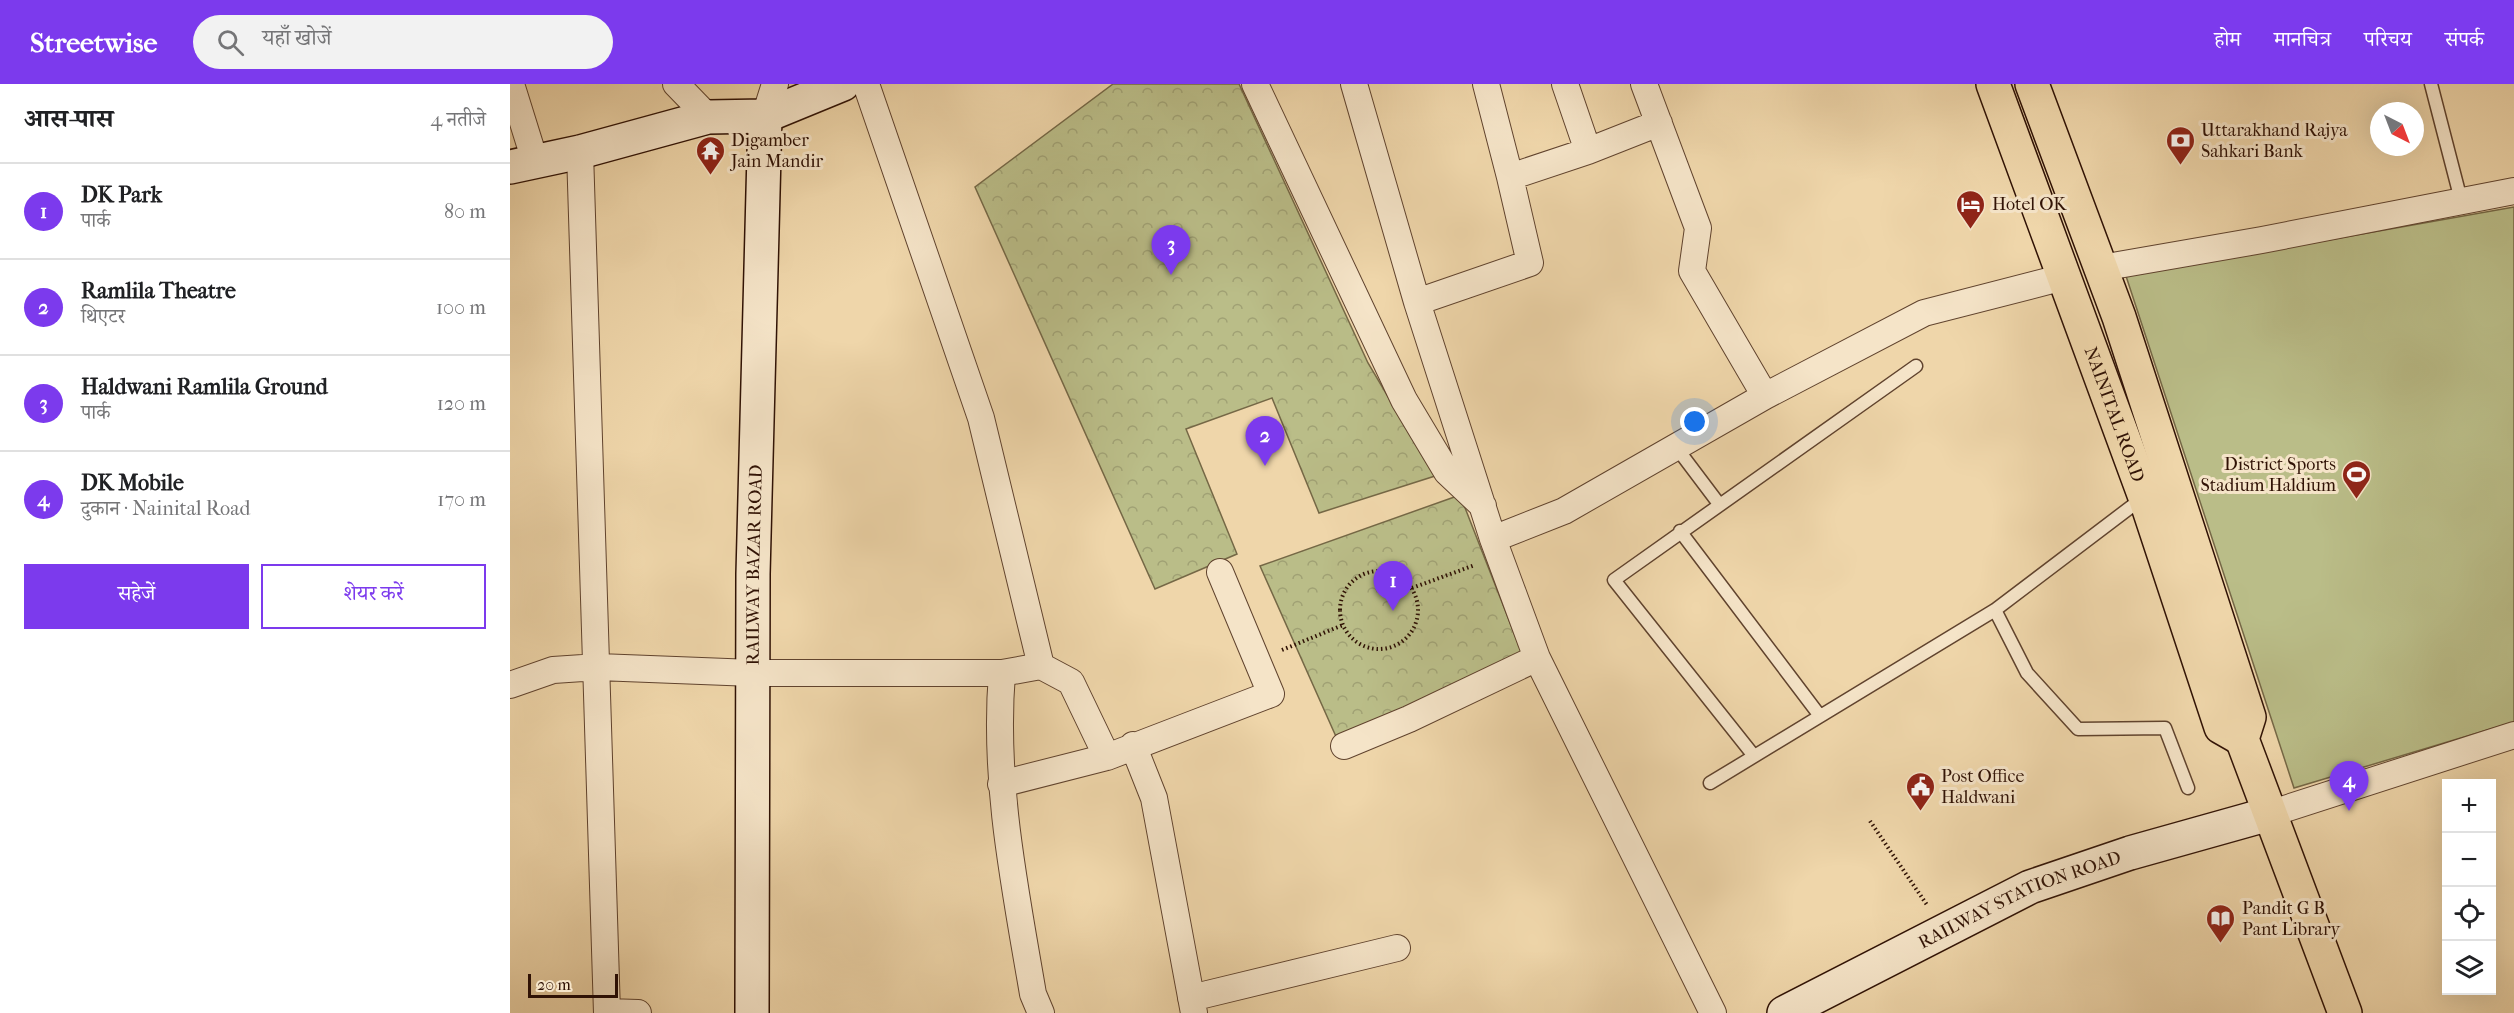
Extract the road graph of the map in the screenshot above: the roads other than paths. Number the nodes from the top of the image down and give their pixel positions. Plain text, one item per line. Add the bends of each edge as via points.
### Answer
1 (511, 84) edge
2 (676, 84) edge
3 (775, 84) edge
4 (843, 84) edge
5 (866, 84) edge
6 (1255, 84) edge
7 (1354, 84) edge
8 (1486, 84) edge
9 (1565, 84) edge
10 (1644, 84) edge
11 (1993, 84) edge
12 (2032, 84) edge
13 (2431, 84) edge
14 (765, 116) junction
15 (708, 117) junction
16 (1659, 123) junction
17 (1588, 150) junction
18 (580, 152) junction
19 (522, 164) edge
20 (1510, 177) junction
21 (2514, 191) edge
22 (2461, 200) junction
23 (2101, 268) junction
24 (2064, 277) junction
25 (1417, 302) junction
26 (1916, 366) dead end
27 (1765, 396) junction
28 (1676, 447) junction
29 (2145, 497) junction
30 (1719, 504) junction
31 (1485, 508) junction
32 (1680, 531) junction
33 (1496, 548) junction
34 (1220, 572) dead end
35 (1995, 610) junction
36 (1537, 658) junction
37 (1041, 666) junction
38 (598, 667) junction
39 (753, 673) junction
40 (1002, 673) junction
41 (510, 685) edge
42 (1820, 716) junction
43 (2514, 735) edge
44 (2242, 739) junction
45 (1133, 746) junction
46 (1344, 746) dead end
47 (1754, 756) junction
48 (1107, 757) junction
49 (1710, 783) dead end
50 (1001, 784) junction
51 (2188, 788) dead end
52 (2269, 814) junction
53 (1396, 948) dead end
54 (1192, 1005) edge
55 (607, 1013) edge
56 (638, 1013) edge
57 (752, 1013) edge
58 (1041, 1013) edge
59 (1713, 1013) edge
60 (1784, 1013) edge
61 (2345, 1013) edge

1 - 19 street
2 - 15 street
3 - 14 street
4 - 14 street
5 - 37 street via 981,418
6 - 31 street via 1404,400 1448,472
7 - 25 street
8 - 20 street
9 - 17 street
10 - 16 street
11 - 24 highway, NAINITAL ROAD
12 - 23 highway, NAINITAL ROAD
13 - 22 lane
14 - 15 street
14 - 39 street, RAILWAY BAZAR ROAD
15 - 18 street
16 - 17 street
16 - 27 street via 1698,228 1692,271
17 - 20 street
18 - 19 street
18 - 38 street
20 - 25 street via 1530,263
21 - 22 street
22 - 23 street
23 - 24 highway
23 - 44 highway, NAINITAL ROAD via 2249,717
24 - 27 street via 1924,313
24 - 29 highway, NAINITAL ROAD
25 - 31 street
26 - 30 lane
27 - 28 street
28 - 30 lane
28 - 33 street
29 - 35 lane
29 - 44 highway, NAINITAL ROAD via 2221,727
30 - 32 lane
31 - 33 street
32 - 42 lane
32 - 47 lane via 1614,579
33 - 36 street
34 - 45 street via 1271,694
35 - 42 lane
35 - 51 lane via 2027,673 2078,729 2165,728
36 - 46 street
36 - 59 street
37 - 40 street
37 - 48 street via 1071,682
38 - 39 street
38 - 41 street via 553,670
38 - 55 street
39 - 40 street
39 - 57 street, RAILWAY BAZAR ROAD
40 - 50 street
42 - 47 lane
43 - 52 street
44 - 52 highway, NAINITAL ROAD
45 - 48 street
45 - 54 street via 1154,798
47 - 49 lane
48 - 50 street
50 - 58 street via 1033,994
52 - 60 street, RAILWAY STATION ROAD via 2130,853 2030,887
52 - 61 highway, NAINITAL ROAD
53 - 54 street
55 - 56 street

